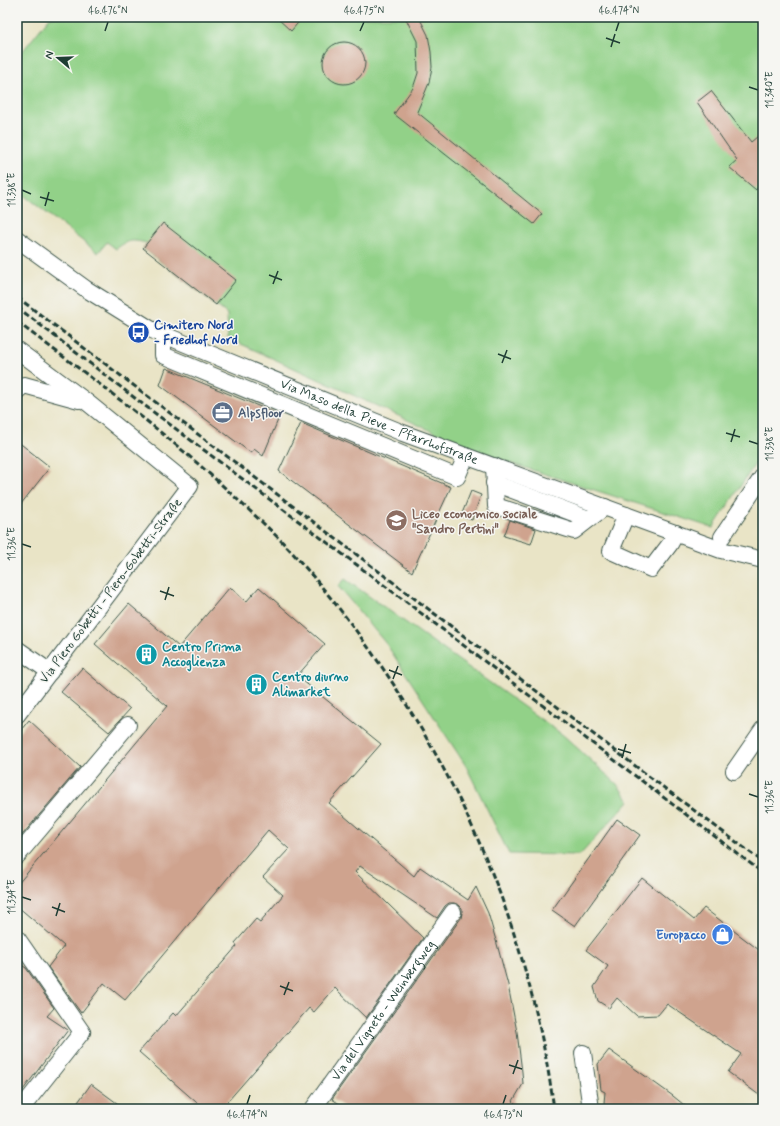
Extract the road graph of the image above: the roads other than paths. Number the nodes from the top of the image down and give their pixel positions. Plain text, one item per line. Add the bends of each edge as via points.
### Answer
1 (17, 239) edge
2 (163, 335) junction
3 (17, 350) edge
4 (17, 391) edge
5 (305, 393) junction
6 (88, 403) junction
7 (298, 410) junction
8 (466, 456) junction
9 (494, 466) junction
10 (763, 476) edge
11 (605, 507) junction
12 (626, 515) junction
13 (676, 533) junction
14 (722, 537) dead end
15 (763, 560) edge
16 (17, 649) edge
17 (50, 672) junction
18 (17, 715) edge
19 (128, 725) dead end
20 (763, 729) edge
21 (734, 772) dead end
22 (17, 856) edge
23 (453, 912) dead end
24 (17, 938) edge
25 (583, 1053) dead end
26 (21, 1109) edge
27 (313, 1109) edge
28 (591, 1109) edge

1 - 2 street, Via Maso della Pieve - Pfarrhofstraße via 86,289
2 - 5 street, Via Maso della Pieve - Pfarrhofstraße
2 - 7 street via 163,355
3 - 6 street
4 - 6 street via 24,385
5 - 7 street
5 - 8 street, Via Maso della Pieve - Pfarrhofstraße
6 - 17 street, Via Piero Gobetti - Piero-Gobetti-Straße via 190,486
7 - 8 street via 456,477
8 - 9 street, Via Maso della Pieve - Pfarrhofstraße
9 - 11 street, Via Maso della Pieve - Pfarrhofstraße
9 - 11 street via 496,506 574,531
10 - 14 street
11 - 12 street, Via Maso della Pieve - Pfarrhofstraße
12 - 13 street, Via Maso della Pieve - Pfarrhofstraße
12 - 13 street via 611,551 651,569
13 - 15 street, Via Maso della Pieve - Pfarrhofstraße via 720,550
16 - 17 street
17 - 18 street, Via Piero Gobetti - Piero-Gobetti-Straße
19 - 22 street
20 - 21 street
23 - 27 street, Via del Vigneto - Weinbergweg
24 - 26 street via 82,1032
25 - 28 street

